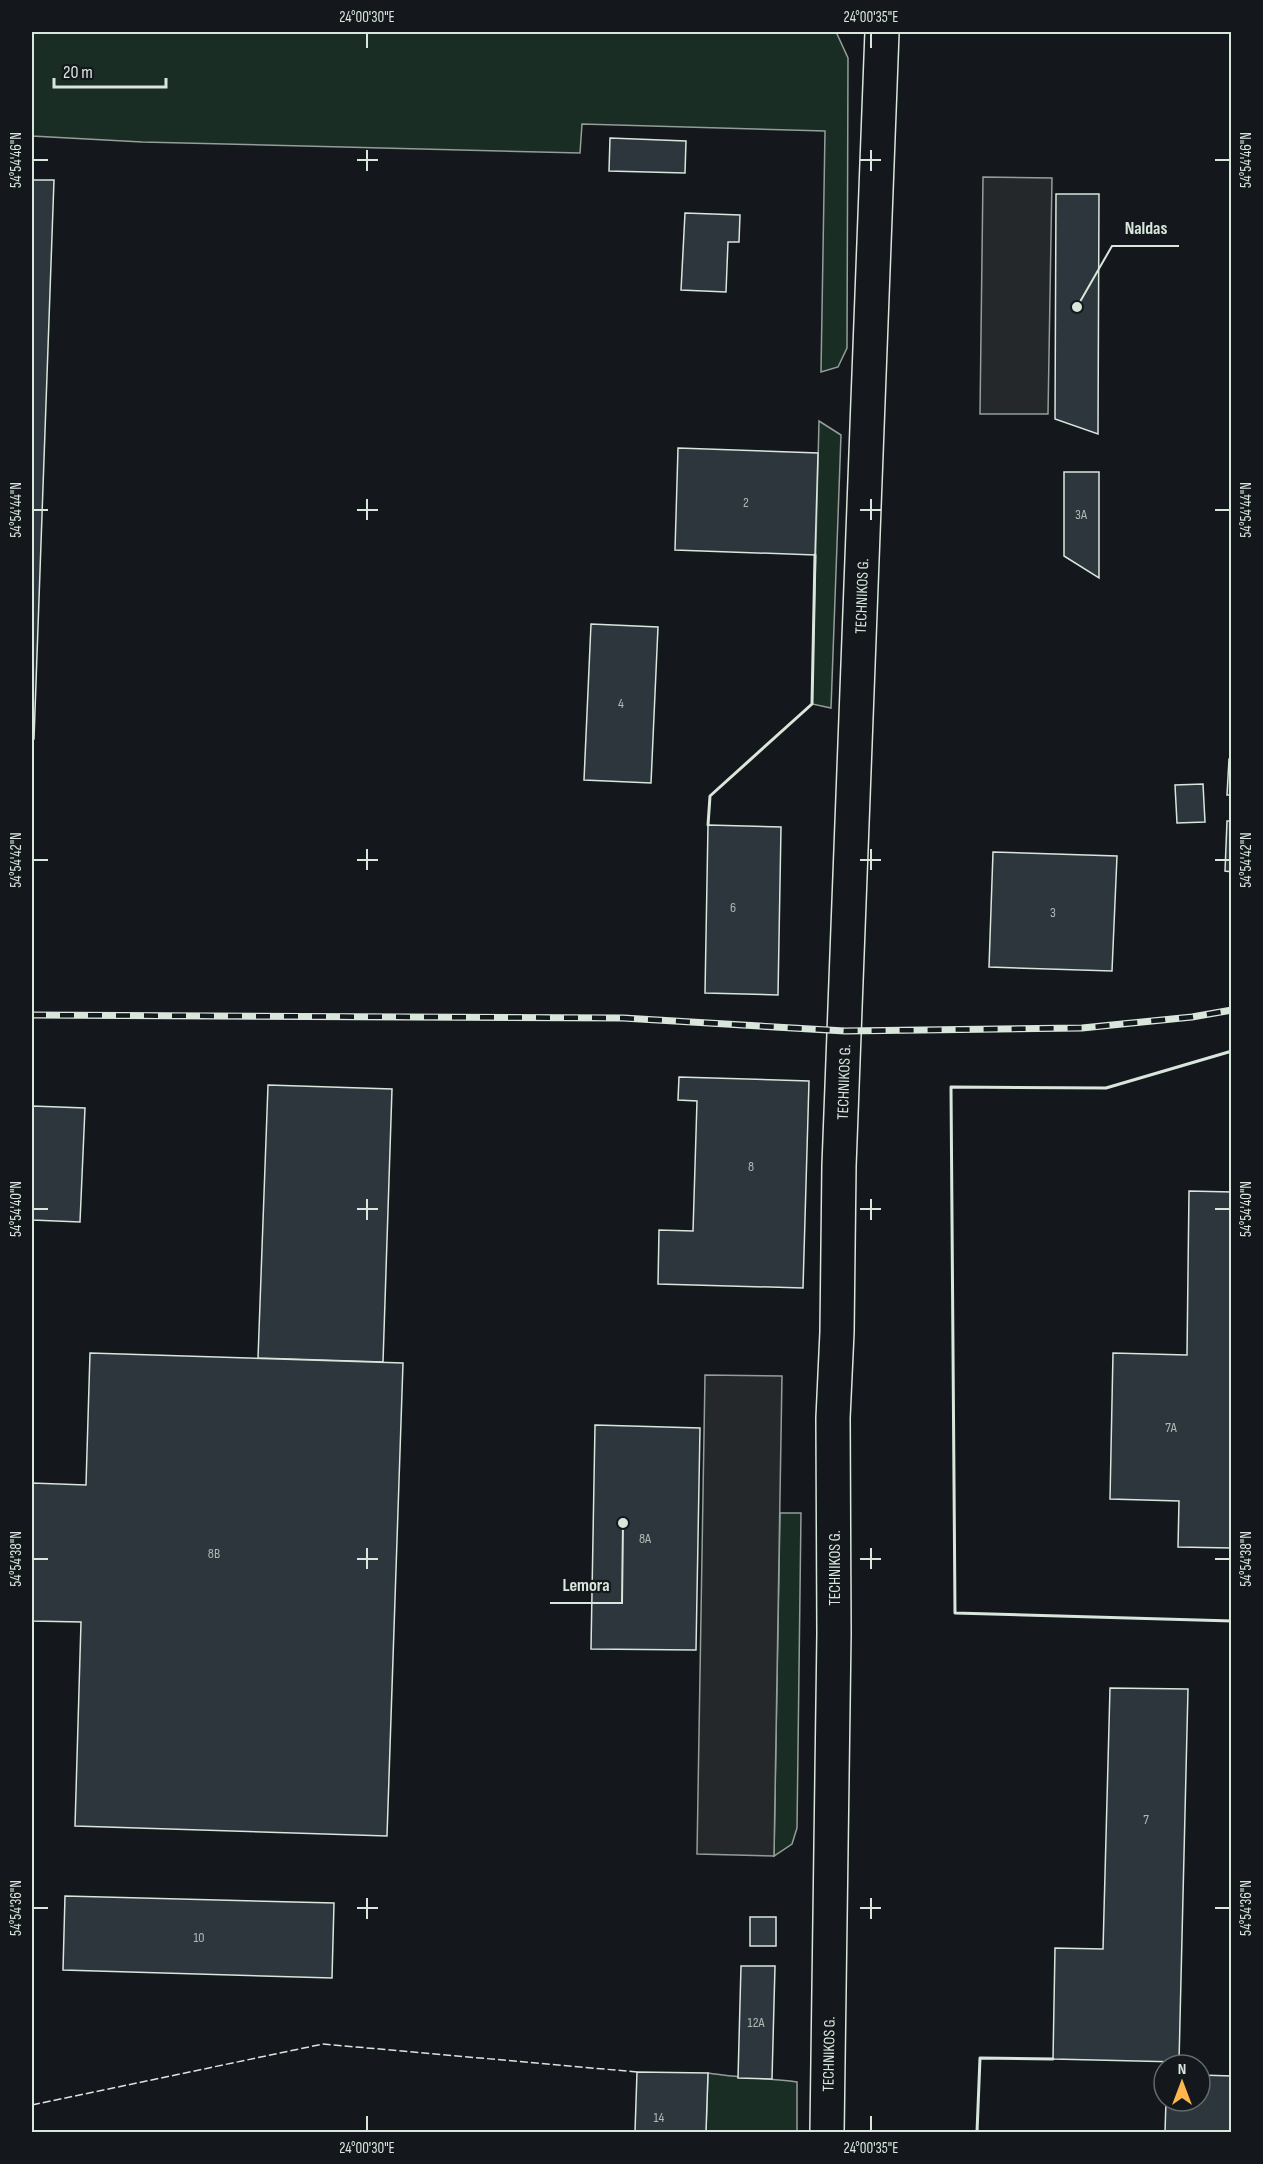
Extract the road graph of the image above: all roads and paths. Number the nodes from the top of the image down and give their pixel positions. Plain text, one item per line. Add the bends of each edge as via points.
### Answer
1 (882, 32) edge
2 (828, 2133) edge

1 - 2 street, TECHNIKOS G. via 839,1167 833,1418

